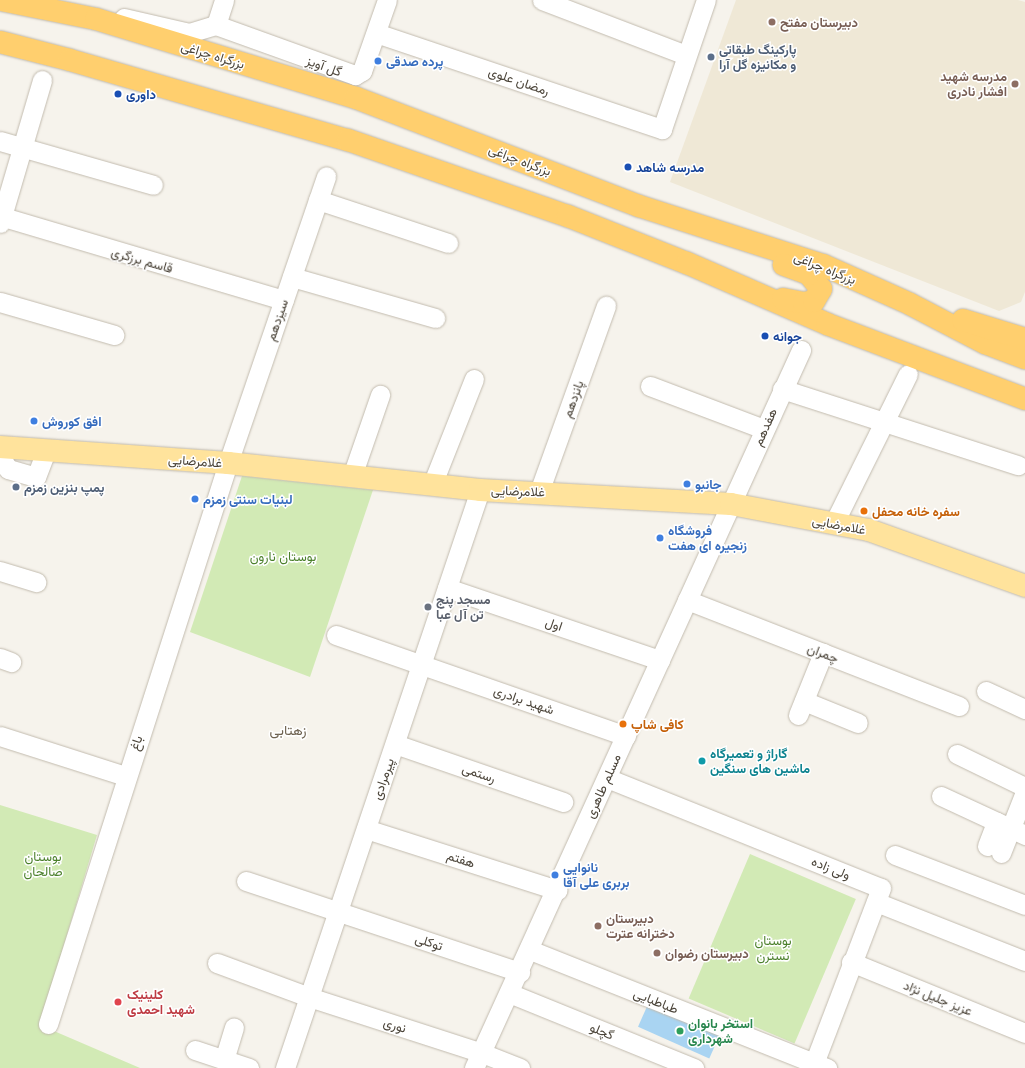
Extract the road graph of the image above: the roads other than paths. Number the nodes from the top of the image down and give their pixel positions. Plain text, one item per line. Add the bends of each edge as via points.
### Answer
1 (1, 0) edge
2 (224, 0) edge
3 (387, 0) edge
4 (542, 0) edge
5 (706, 0) edge
6 (105, 17) junction
7 (216, 25) junction
8 (376, 33) junction
9 (0, 42) edge
10 (686, 55) junction
11 (42, 80) dead end
12 (0, 141) edge
13 (22, 148) junction
14 (326, 176) dead end
15 (153, 185) dead end
16 (318, 200) junction
17 (1, 219) edge
18 (709, 229) junction
19 (448, 243) dead end
20 (292, 277) junction
21 (762, 296) junction
22 (284, 300) junction
23 (0, 302) edge
24 (910, 304) junction
25 (606, 306) dead end
26 (435, 318) dead end
27 (114, 335) dead end
28 (1025, 339) edge
29 (801, 350) dead end
30 (1025, 358) edge
31 (908, 374) dead end
32 (474, 379) dead end
33 (650, 386) dead end
34 (782, 389) junction
35 (380, 395) dead end
36 (1025, 399) edge
37 (884, 421) junction
38 (764, 429) junction
39 (0, 447) edge
40 (46, 451) junction
41 (0, 456) edge
42 (228, 463) junction
43 (1018, 465) dead end
44 (352, 476) junction
45 (432, 485) junction
46 (480, 490) junction
47 (539, 492) junction
48 (730, 504) junction
49 (834, 523) junction
50 (0, 571) edge
51 (36, 582) dead end
52 (1025, 586) edge
53 (447, 588) junction
54 (687, 600) junction
55 (336, 635) dead end
56 (823, 653) junction
57 (660, 660) junction
58 (421, 664) junction
59 (986, 691) dead end
60 (959, 706) dead end
61 (1025, 709) edge
62 (858, 724) dead end
63 (0, 736) edge
64 (626, 736) junction
65 (395, 744) junction
66 (957, 754) dead end
67 (125, 776) junction
68 (608, 778) junction
69 (1025, 787) edge
70 (1025, 792) edge
71 (941, 796) dead end
72 (563, 802) dead end
73 (366, 829) junction
74 (1010, 829) edge
75 (994, 850) dead end
76 (895, 855) dead end
77 (246, 881) dead end
78 (557, 890) junction
79 (878, 895) junction
80 (1025, 905) edge
81 (338, 912) junction
82 (530, 950) junction
83 (1025, 961) edge
84 (217, 962) dead end
85 (851, 962) junction
86 (520, 972) junction
87 (510, 993) junction
88 (309, 998) junction
89 (48, 1024) dead end
90 (234, 1027) dead end
91 (1025, 1033) edge
92 (195, 1050) dead end
93 (224, 1060) junction
94 (478, 1060) edge
95 (820, 1066) edge
96 (249, 1068) edge
97 (285, 1068) edge
98 (520, 1068) edge
99 (694, 1068) edge

1 - 6 highway, بزرگراه چراغی
2 - 7 street
3 - 8 street, گل آویز
4 - 10 street
5 - 10 street
6 - 7 street via 189,33
6 - 18 highway, بزرگراه چراغی via 356,98 639,206
7 - 8 street, گل آویز via 355,75 362,71
8 - 10 street, رمضان علوی via 662,129
9 - 21 highway via 348,140 568,216 687,262
11 - 13 street
12 - 13 street
13 - 15 street
13 - 17 street
14 - 16 street, سیزدهم
16 - 19 street
16 - 20 street, سیزدهم
17 - 22 street, قاسم برزگری
18 - 21 highway via 735,244 809,274 821,289 814,301 804,303
18 - 24 highway, بزرگراه چراغی via 823,265
20 - 22 street, سیزدهم
20 - 26 street
21 - 36 highway
22 - 42 street, سیزدهم
23 - 27 street
24 - 28 highway
24 - 30 highway, بزرگراه چراغی via 985,343
25 - 47 street, پانزدهم
29 - 34 street, هفدهم
31 - 37 street
32 - 45 street
33 - 38 street
34 - 37 street
34 - 38 street, هفدهم
35 - 44 street
37 - 43 street
37 - 49 street
38 - 48 street, هفدهم
39 - 40 main road, غلامرضایی
40 - 41 street via 36,477 8,469
40 - 42 main road, غلامرضایی
42 - 44 main road, غلامرضایی
42 - 67 street, باغ
44 - 45 main road, غلامرضایی
45 - 46 main road, غلامرضایی
46 - 47 main road, غلامرضایی
46 - 53 street, پیرمرادی
47 - 48 main road, غلامرضایی
48 - 49 main road, غلامرضایی
48 - 54 street, مسلم طاهری
49 - 52 main road, غلامرضایی via 869,530
50 - 51 street
53 - 57 street, اول
53 - 58 street, پیرمرادی
54 - 56 street, چمران
54 - 57 street, مسلم طاهری
55 - 58 street, شهید برادری
56 - 60 street, چمران
56 - 62 street via 801,708
57 - 64 street, مسلم طاهری
58 - 64 street, شهید برادری
58 - 65 street, پیرمرادی
59 - 61 street
63 - 67 street
64 - 68 street, مسلم طاهری
65 - 72 street, رستمی
65 - 73 street, پیرمرادی
66 - 69 street
67 - 89 street, باغ
68 - 78 street, مسلم طاهری
68 - 79 street, ولی زاده
70 - 74 street
71 - 74 street
73 - 78 street, هفتم
73 - 81 street, پیرمرادی
74 - 75 street
76 - 80 street
77 - 81 street, توکلی
78 - 82 street, مسلم طاهری
79 - 83 street, ولی زاده
79 - 85 street
81 - 86 street, توکلی
81 - 88 street, پیرمرادی
82 - 86 street, مسلم طاهری
82 - 95 street, طباطبایی
84 - 88 street, نوری
85 - 91 street, عزیز جلیل نژاد
85 - 95 street
86 - 87 street, مسلم طاهری
87 - 94 street, مسلم طاهری
87 - 99 street, گچلو
88 - 94 street, نوری
88 - 97 street, پیرمرادی
90 - 93 street
92 - 93 street
93 - 96 street
94 - 98 street, نوری

